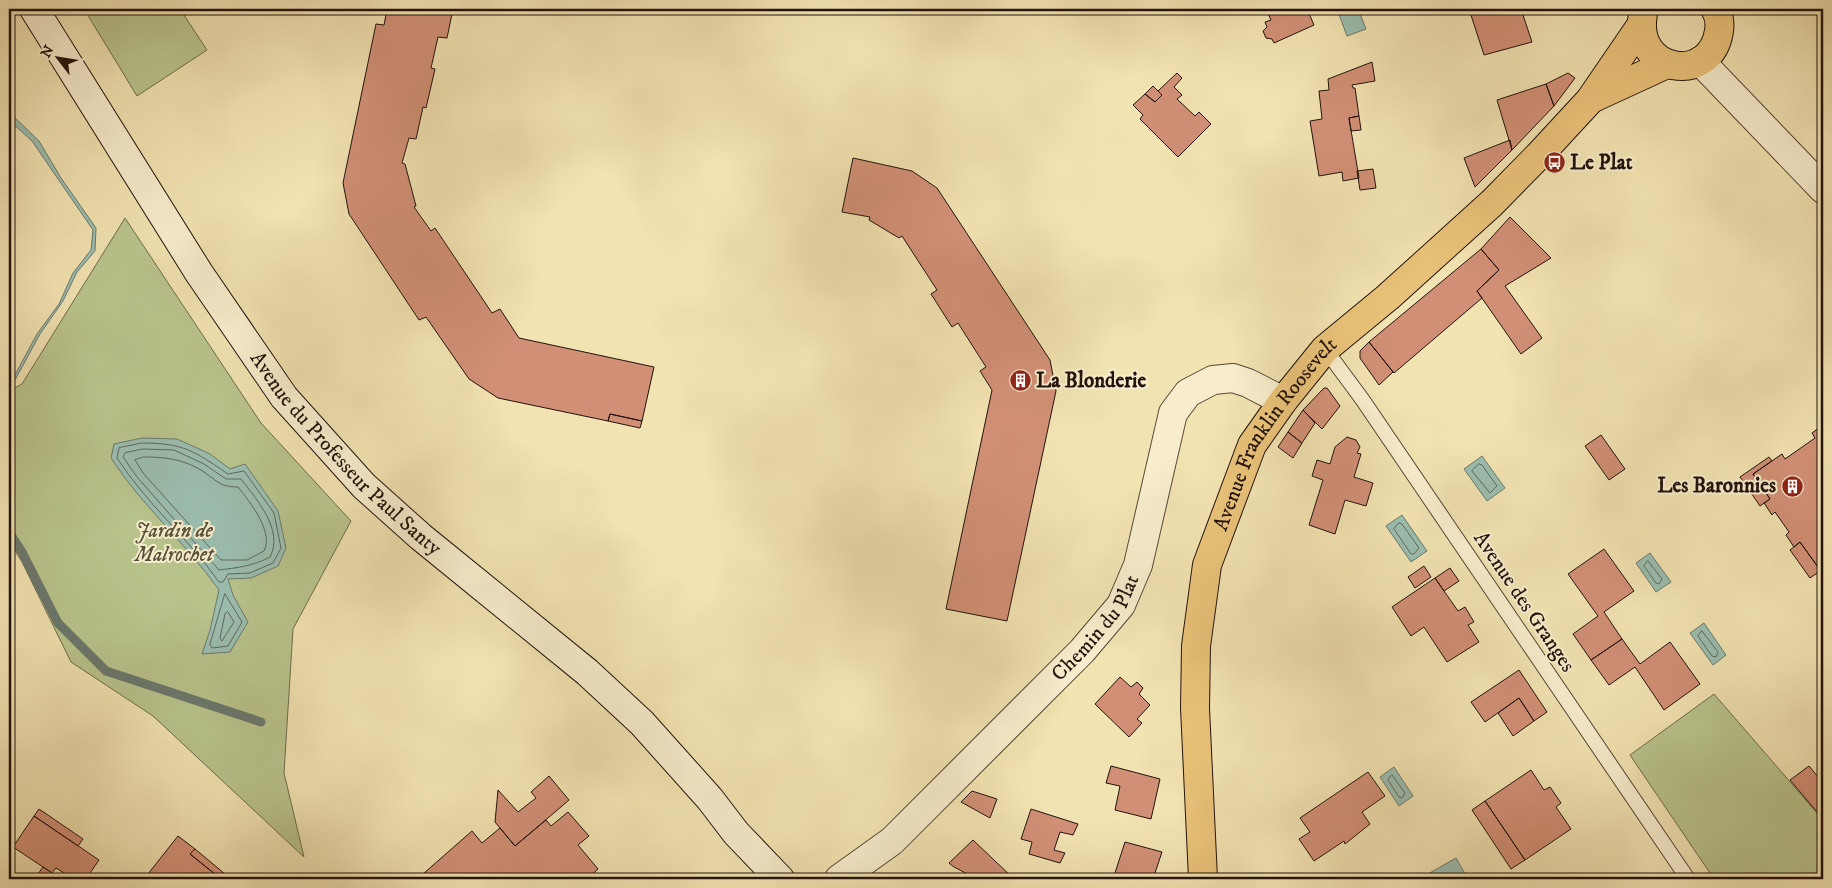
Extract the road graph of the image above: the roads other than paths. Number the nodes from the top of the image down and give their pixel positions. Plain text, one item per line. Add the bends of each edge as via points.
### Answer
1 (34, 9) edge
2 (1720, 10) edge
3 (1643, 18) edge
4 (1700, 61) junction
5 (1667, 64) junction
6 (1590, 100) junction
7 (1823, 189) edge
8 (1326, 350) junction
9 (1283, 401) junction
10 (736, 833) junction
11 (892, 841) junction
12 (761, 879) edge
13 (780, 879) edge
14 (839, 879) edge
15 (867, 879) edge
16 (1203, 879) edge
17 (1688, 879) edge

1 - 10 main road, Avenue du Professeur Paul Santy via 199,273 284,397 364,486 587,672 642,723 710,798
2 - 4 main road via 1718,40
3 - 5 main road via 1648,50
3 - 6 main road, Avenue Franklin Roosevelt
4 - 5 main road via 1690,65
4 - 7 main road
5 - 6 main road, Avenue Franklin Roosevelt
6 - 8 main road, Avenue Franklin Roosevelt via 1492,203
8 - 9 main road, Avenue Franklin Roosevelt
8 - 17 lane, Avenue des Granges
9 - 11 main road, Chemin du Plat via 1233,378 1214,380 1188,393 1173,413 1138,565 1121,605 1082,651
9 - 16 main road, Avenue Franklin Roosevelt via 1252,445 1207,565 1196,646 1195,708
10 - 12 main road, Avenue du Professeur Paul Santy
10 - 13 main road, Avenue du Professeur Paul Santy
11 - 14 main road, Chemin du Plat
11 - 15 main road

